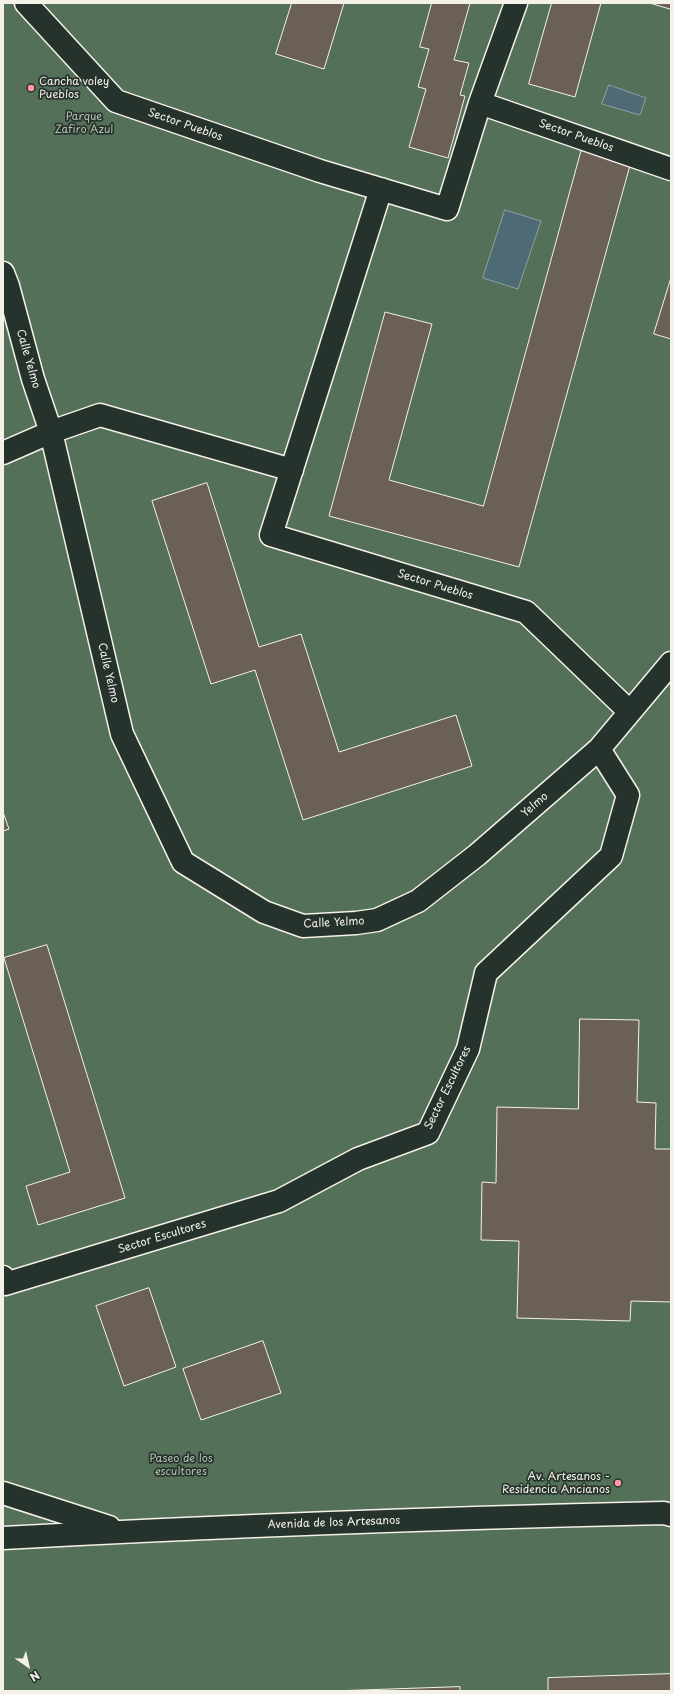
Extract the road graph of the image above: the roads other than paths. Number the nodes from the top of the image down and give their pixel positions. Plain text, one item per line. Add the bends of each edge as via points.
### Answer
1 (26, 3) edge
2 (516, 3) edge
3 (480, 103) junction
4 (671, 169) edge
5 (381, 189) junction
6 (3, 273) edge
7 (50, 432) junction
8 (3, 453) edge
9 (292, 470) junction
10 (671, 663) edge
11 (630, 712) junction
12 (599, 749) junction
13 (376, 920) joint
14 (3, 1277) edge
15 (3, 1493) edge
16 (669, 1513) edge
17 (122, 1532) junction
18 (3, 1538) edge

1 - 5 street, Sector Pueblos via 116,101 320,171
2 - 3 street, Sector Pueblos
3 - 4 street, Sector Pueblos
3 - 5 street, Sector Pueblos via 447,209
5 - 9 street, Sector Pueblos
6 - 7 street, Calle Yelmo
7 - 8 street
7 - 9 street via 100,415
7 - 13 street, Calle Yelmo via 122,734 183,862 264,912 303,926
9 - 11 street, Sector Pueblos via 271,535 526,612
10 - 11 street, Yelmo
11 - 12 street, Yelmo
12 - 13 street, Yelmo via 477,855 418,901
12 - 14 street, Sector Escultores via 628,794 611,856 486,972 468,1049 428,1132 358,1159 279,1201 6,1284
15 - 17 street
16 - 17 street, Avenida de los Artesanos via 494,1517
17 - 18 street, Avenida de los Artesanos

